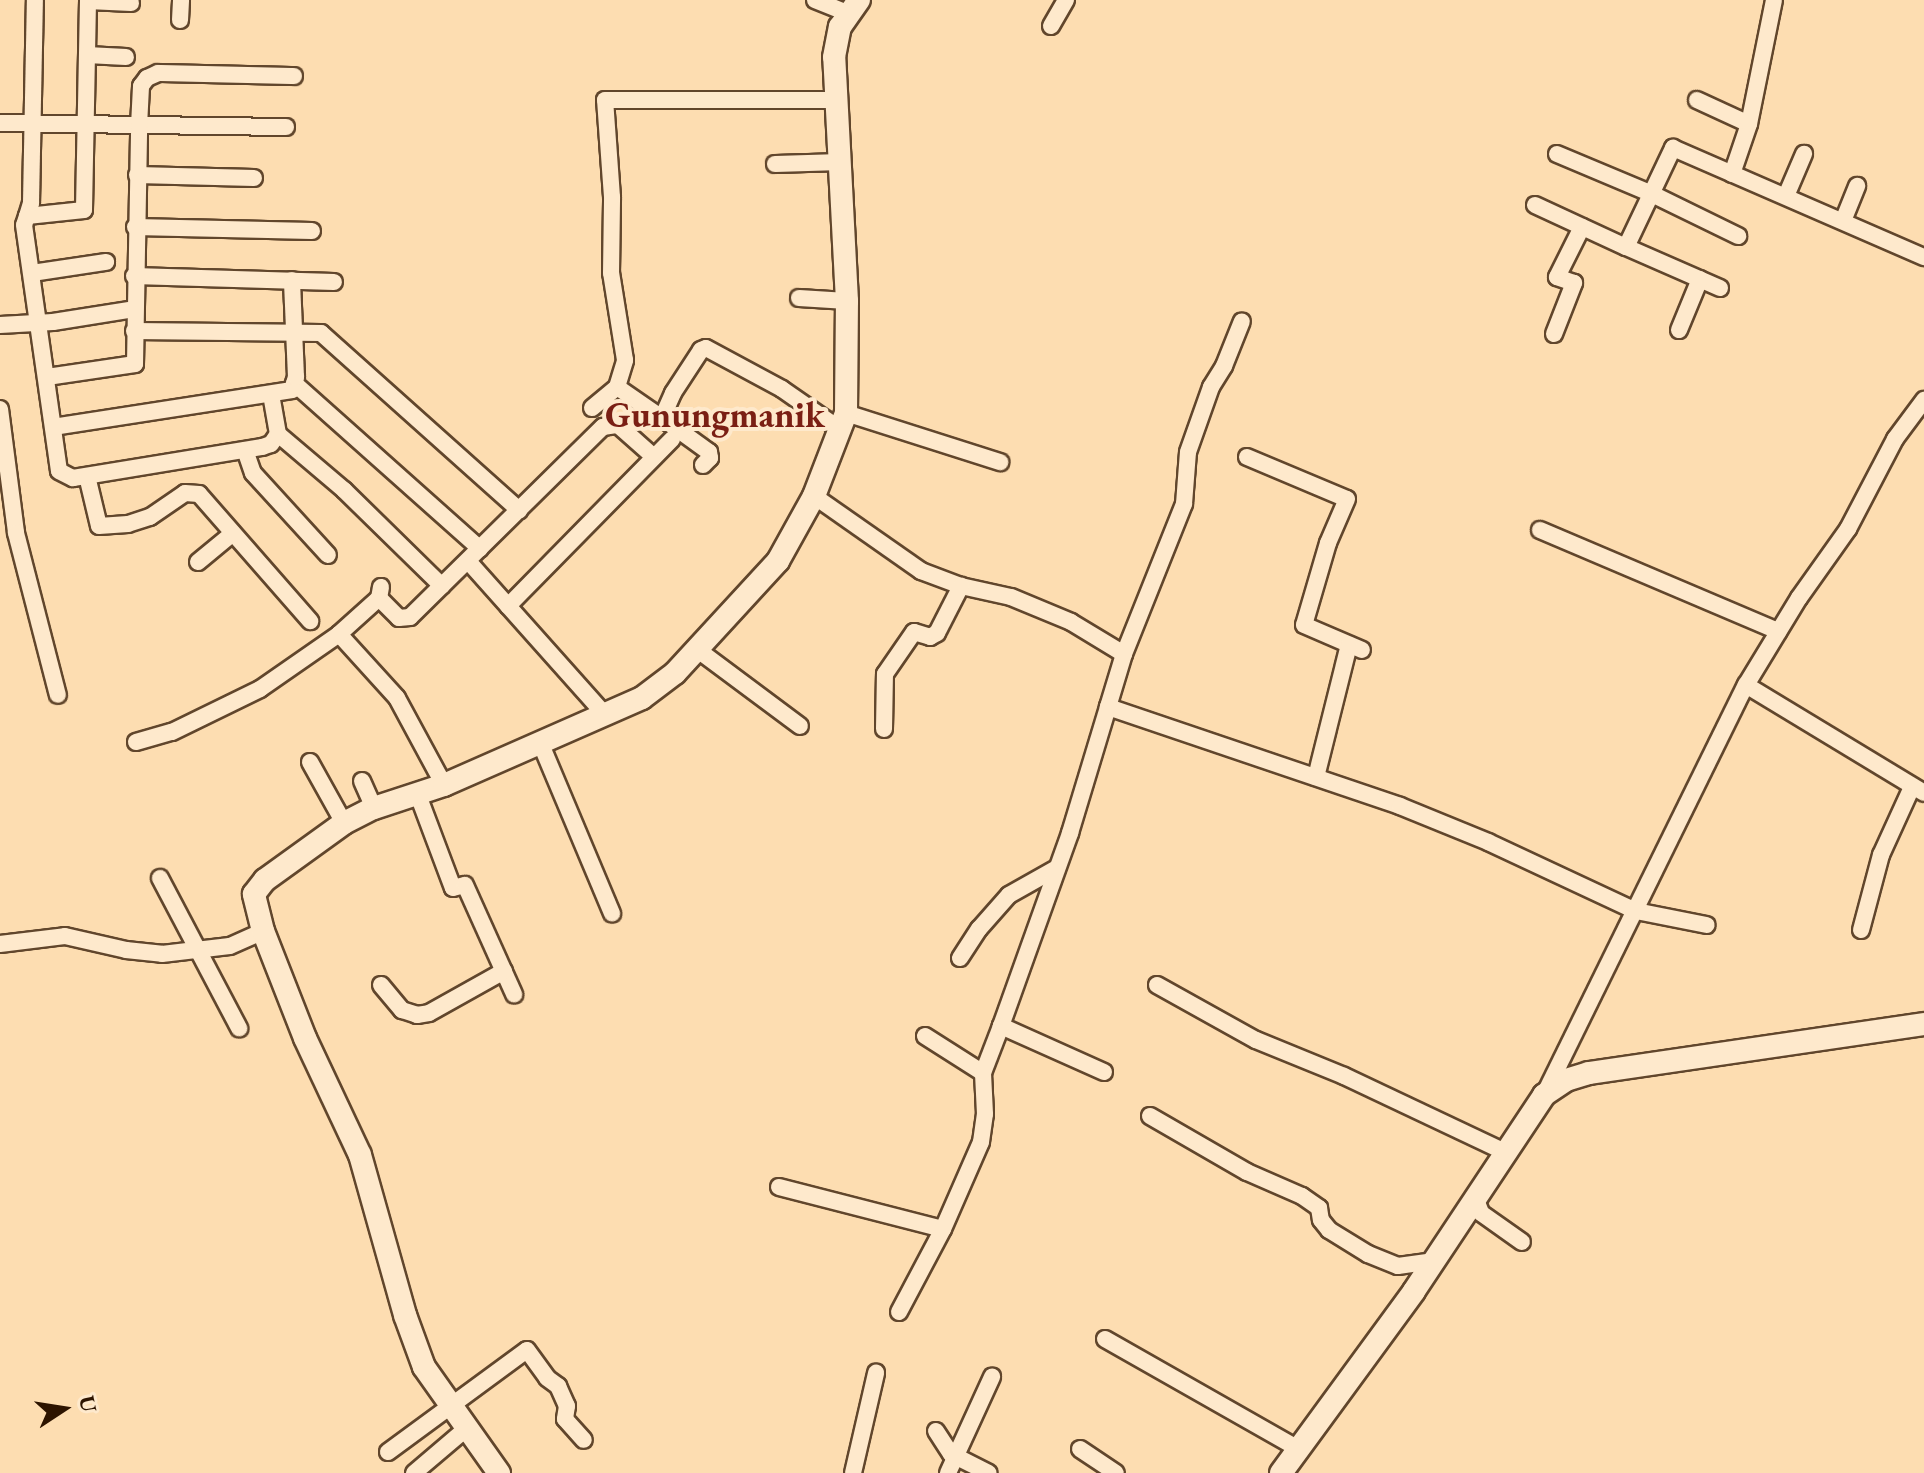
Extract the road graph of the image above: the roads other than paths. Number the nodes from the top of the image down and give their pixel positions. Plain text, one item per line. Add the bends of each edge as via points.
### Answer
1 (35, 0) edge
2 (88, 0) edge
3 (181, 0) edge
4 (815, 0) edge
5 (1066, 0) edge
6 (1774, 0) edge
7 (131, 3) dead end
8 (853, 7) edge
9 (180, 20) dead end
10 (1051, 26) dead end
11 (87, 55) junction
12 (126, 57) dead end
13 (294, 76) dead end
14 (836, 100) junction
15 (1697, 100) dead end
16 (0, 123) edge
17 (30, 123) junction
18 (1749, 124) junction
19 (85, 125) junction
20 (139, 126) junction
21 (286, 127) dead end
22 (1557, 154) dead end
23 (1804, 154) dead end
24 (841, 162) junction
25 (775, 164) dead end
26 (1732, 174) junction
27 (137, 175) junction
28 (254, 178) dead end
29 (1857, 186) dead end
30 (1652, 194) junction
31 (1786, 196) junction
32 (1535, 205) dead end
33 (27, 216) junction
34 (1843, 221) junction
35 (135, 227) junction
36 (1582, 227) junction
37 (312, 231) dead end
38 (1738, 236) dead end
39 (1626, 247) junction
40 (1924, 257) edge
41 (106, 262) dead end
42 (32, 273) junction
43 (134, 276) junction
44 (1700, 279) junction
45 (292, 280) junction
46 (334, 282) dead end
47 (1720, 288) dead end
48 (799, 298) dead end
49 (847, 301) junction
50 (134, 309) junction
51 (38, 320) junction
52 (1242, 321) dead end
53 (0, 325) edge
54 (1679, 330) dead end
55 (134, 331) junction
56 (294, 331) junction
57 (1554, 334) dead end
58 (47, 377) junction
59 (294, 383) junction
60 (617, 387) junction
61 (271, 395) junction
62 (1924, 400) edge
63 (592, 408) dead end
64 (0, 409) edge
65 (662, 418) junction
66 (844, 422) junction
67 (53, 427) junction
68 (2, 431) edge
69 (278, 434) junction
70 (672, 439) dead end
71 (245, 450) junction
72 (654, 457) junction
73 (1247, 457) dead end
74 (4, 462) edge
75 (1000, 462) dead end
76 (703, 465) dead end
77 (87, 476) junction
78 (814, 496) junction
79 (519, 510) junction
80 (1540, 530) dead end
81 (233, 533) junction
82 (328, 555) dead end
83 (474, 555) junction
84 (198, 562) dead end
85 (442, 586) junction
86 (961, 586) junction
87 (508, 606) junction
88 (310, 621) dead end
89 (1778, 631) junction
90 (339, 634) junction
91 (698, 650) junction
92 (1124, 654) junction
93 (1746, 685) junction
94 (58, 695) dead end
95 (1108, 707) junction
96 (606, 716) junction
97 (800, 726) dead end
98 (884, 729) dead end
99 (136, 742) dead end
100 (540, 742) junction
101 (310, 762) dead end
102 (1316, 777) junction
103 (362, 781) dead end
104 (444, 785) junction
105 (1918, 790) edge
106 (418, 795) junction
107 (374, 808) junction
108 (344, 823) junction
109 (1057, 868) junction
110 (160, 878) dead end
111 (1636, 911) junction
112 (612, 913) dead end
113 (1707, 925) dead end
114 (1861, 930) dead end
115 (263, 931) junction
116 (0, 944) edge
117 (197, 950) junction
118 (960, 958) dead end
119 (504, 971) junction
120 (381, 985) dead end
121 (1157, 985) dead end
122 (514, 994) dead end
123 (1924, 1024) edge
124 (1001, 1026) junction
125 (239, 1028) dead end
126 (925, 1036) dead end
127 (1104, 1072) dead end
128 (983, 1073) junction
129 (1544, 1095) junction
130 (1150, 1116) dead end
131 (1507, 1153) junction
132 (779, 1187) dead end
133 (1475, 1197) junction
134 (943, 1229) junction
135 (1522, 1242) dead end
136 (1433, 1261) junction
137 (899, 1312) dead end
138 (1105, 1339) dead end
139 (876, 1373) dead end
140 (992, 1377) dead end
141 (450, 1407) junction
142 (467, 1428) junction
143 (936, 1431) dead end
144 (584, 1440) dead end
145 (1080, 1449) dead end
146 (1299, 1449) junction
147 (388, 1452) dead end
148 (955, 1457) junction
149 (414, 1473) edge
150 (499, 1473) edge
151 (853, 1473) edge
152 (948, 1473) edge
153 (989, 1473) edge
154 (1116, 1473) edge
155 (1281, 1473) edge

1 - 17 street
2 - 7 street
2 - 11 street
3 - 9 street
4 - 8 street
5 - 10 street
6 - 18 street
8 - 14 street via 835,44
11 - 12 street
11 - 19 street
13 - 20 street via 158,73 141,86
14 - 24 street
14 - 60 street via 605,100 611,273 624,347
15 - 18 street
16 - 17 street
17 - 19 street
17 - 33 street
18 - 26 street
19 - 20 street
19 - 33 street via 93,210
20 - 21 street
20 - 27 street
22 - 30 street
23 - 31 street
24 - 25 street
24 - 49 street
26 - 30 street via 1673,148
26 - 31 street
27 - 28 street
27 - 35 street
29 - 34 street
30 - 38 street
30 - 39 street
31 - 34 street
32 - 36 street
33 - 42 street
34 - 40 street
35 - 37 street
35 - 43 street
36 - 39 street
36 - 57 street via 1557,277 1574,283
39 - 44 street
41 - 42 street
42 - 51 street
43 - 45 street
43 - 50 street
44 - 47 street
44 - 54 street
45 - 46 street
45 - 56 street
48 - 49 street
49 - 66 street
50 - 51 street
50 - 55 street
51 - 53 street
51 - 58 street
52 - 92 street via 1188,452 1184,504
55 - 56 street
55 - 58 street via 135,364
56 - 59 street
56 - 79 street via 331,338
58 - 67 street
59 - 61 street via 292,390
59 - 83 street
60 - 63 street
60 - 65 street
61 - 67 street
61 - 69 street
62 - 89 street via 1895,439 1848,529
64 - 68 street
65 - 66 street via 706,348
65 - 76 street via 709,452
66 - 75 street
66 - 78 street
67 - 77 street via 59,471 67,477
68 - 74 street
69 - 71 street via 271,444
69 - 85 street
70 - 72 street
71 - 77 street
71 - 82 street via 253,473
72 - 79 street via 618,425 603,427
72 - 87 street
73 - 102 street via 1347,499 1304,625 1355,648
74 - 94 street via 16,533
77 - 81 street via 99,526 150,517 193,491
78 - 86 street via 921,571
78 - 91 street via 778,561
79 - 83 street
80 - 89 street
81 - 84 street
81 - 88 street
83 - 85 street
83 - 87 street
85 - 90 street via 405,619 380,592
86 - 92 street via 1011,597 1071,622
86 - 98 street via 937,633 930,637 914,632 885,674
87 - 96 street
89 - 93 street
90 - 99 street via 260,689 172,732
90 - 104 street via 397,698
91 - 96 street via 642,698
91 - 97 street
92 - 95 street
93 - 105 street
93 - 111 street
95 - 102 street
95 - 109 street
96 - 100 street
100 - 104 street
100 - 112 street
101 - 108 street
102 - 111 street via 1488,842
103 - 107 street
104 - 106 street
105 - 114 street via 1881,855
106 - 107 street
106 - 119 street via 453,888 465,885
107 - 108 street
108 - 115 street via 258,888 254,900
109 - 118 street via 1009,895
109 - 124 street
110 - 117 street
111 - 113 street
111 - 129 street
115 - 117 street via 230,946
115 - 141 street via 360,1155 424,1367
116 - 117 street via 65,936 162,954
117 - 125 street
119 - 120 street via 417,1015 402,1010
119 - 122 street
121 - 131 street via 1256,1040
123 - 129 street via 1589,1073
124 - 127 street
124 - 128 street
126 - 128 street
128 - 134 street via 981,1142
129 - 131 street
130 - 136 street via 1247,1172 1302,1196 1319,1208 1329,1230 1368,1254 1398,1266
131 - 133 street
132 - 134 street
133 - 135 street via 1481,1213
133 - 136 street
134 - 137 street
136 - 146 street
138 - 146 street
139 - 151 street
140 - 148 street
141 - 142 street
141 - 144 street via 527,1350 558,1386 567,1406 565,1419
141 - 147 street
142 - 149 street
142 - 150 street
143 - 148 street
145 - 154 street
146 - 155 street
148 - 152 street
148 - 153 street

